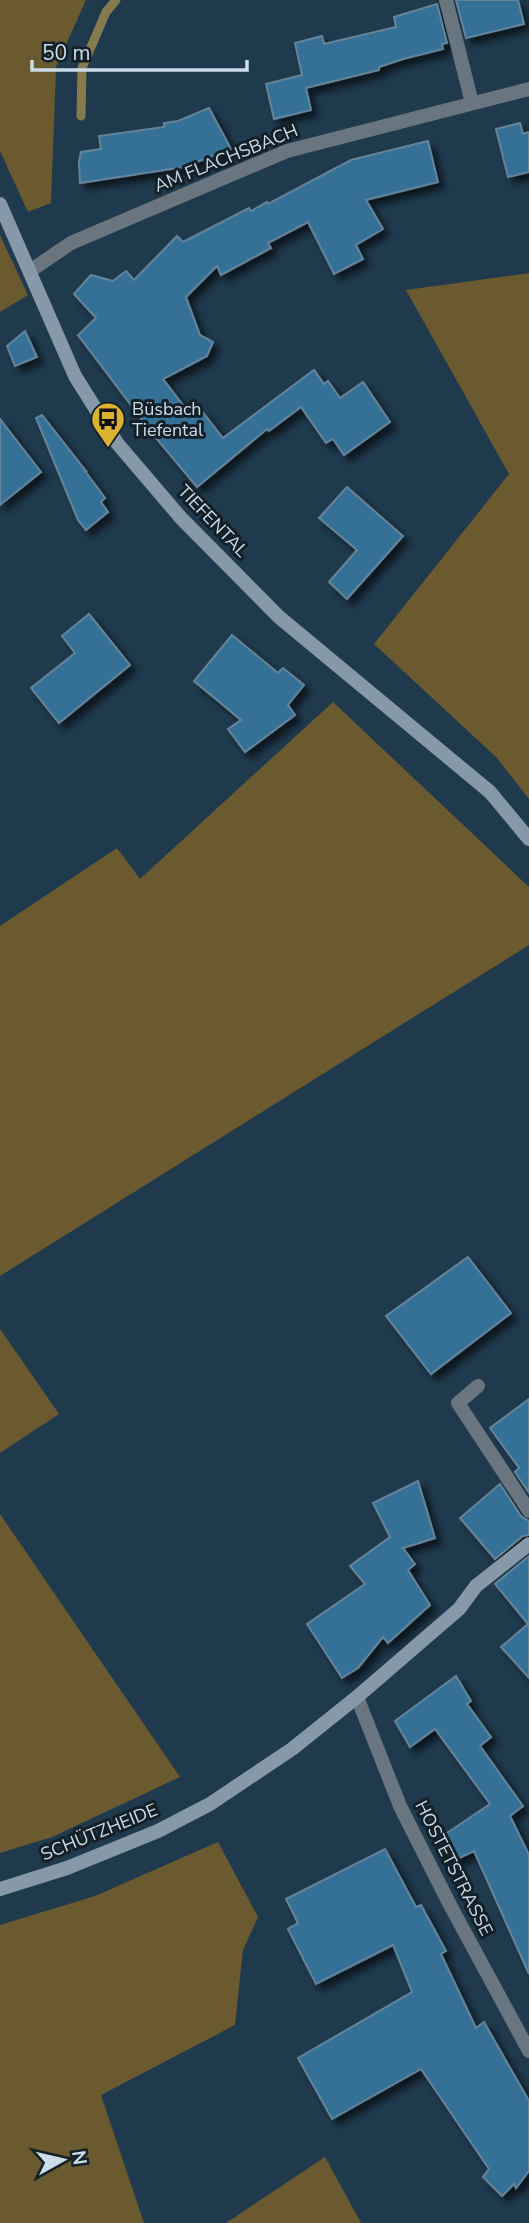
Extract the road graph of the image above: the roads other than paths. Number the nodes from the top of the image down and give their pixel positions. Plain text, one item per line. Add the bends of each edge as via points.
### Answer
1 (446, 0) edge
2 (529, 89) edge
3 (472, 103) junction
4 (0, 204) edge
5 (30, 271) junction
6 (529, 839) edge
7 (478, 1386) dead end
8 (529, 1511) edge
9 (529, 1544) edge
10 (357, 1697) junction
11 (0, 1889) edge
12 (529, 2051) edge

1 - 3 street
2 - 3 street, AM FLACHSBACH
3 - 5 street, AM FLACHSBACH via 287,151 71,243
4 - 5 street, TIEFENTAL
5 - 6 street, TIEFENTAL via 75,376 117,443 181,518 279,617 490,792
7 - 8 street via 458,1404
9 - 10 street via 476,1586 459,1609
10 - 11 street, SCHÜTZHEIDE via 292,1749 210,1804 119,1847
10 - 12 street, HOSTETSTRASSE via 400,1806

